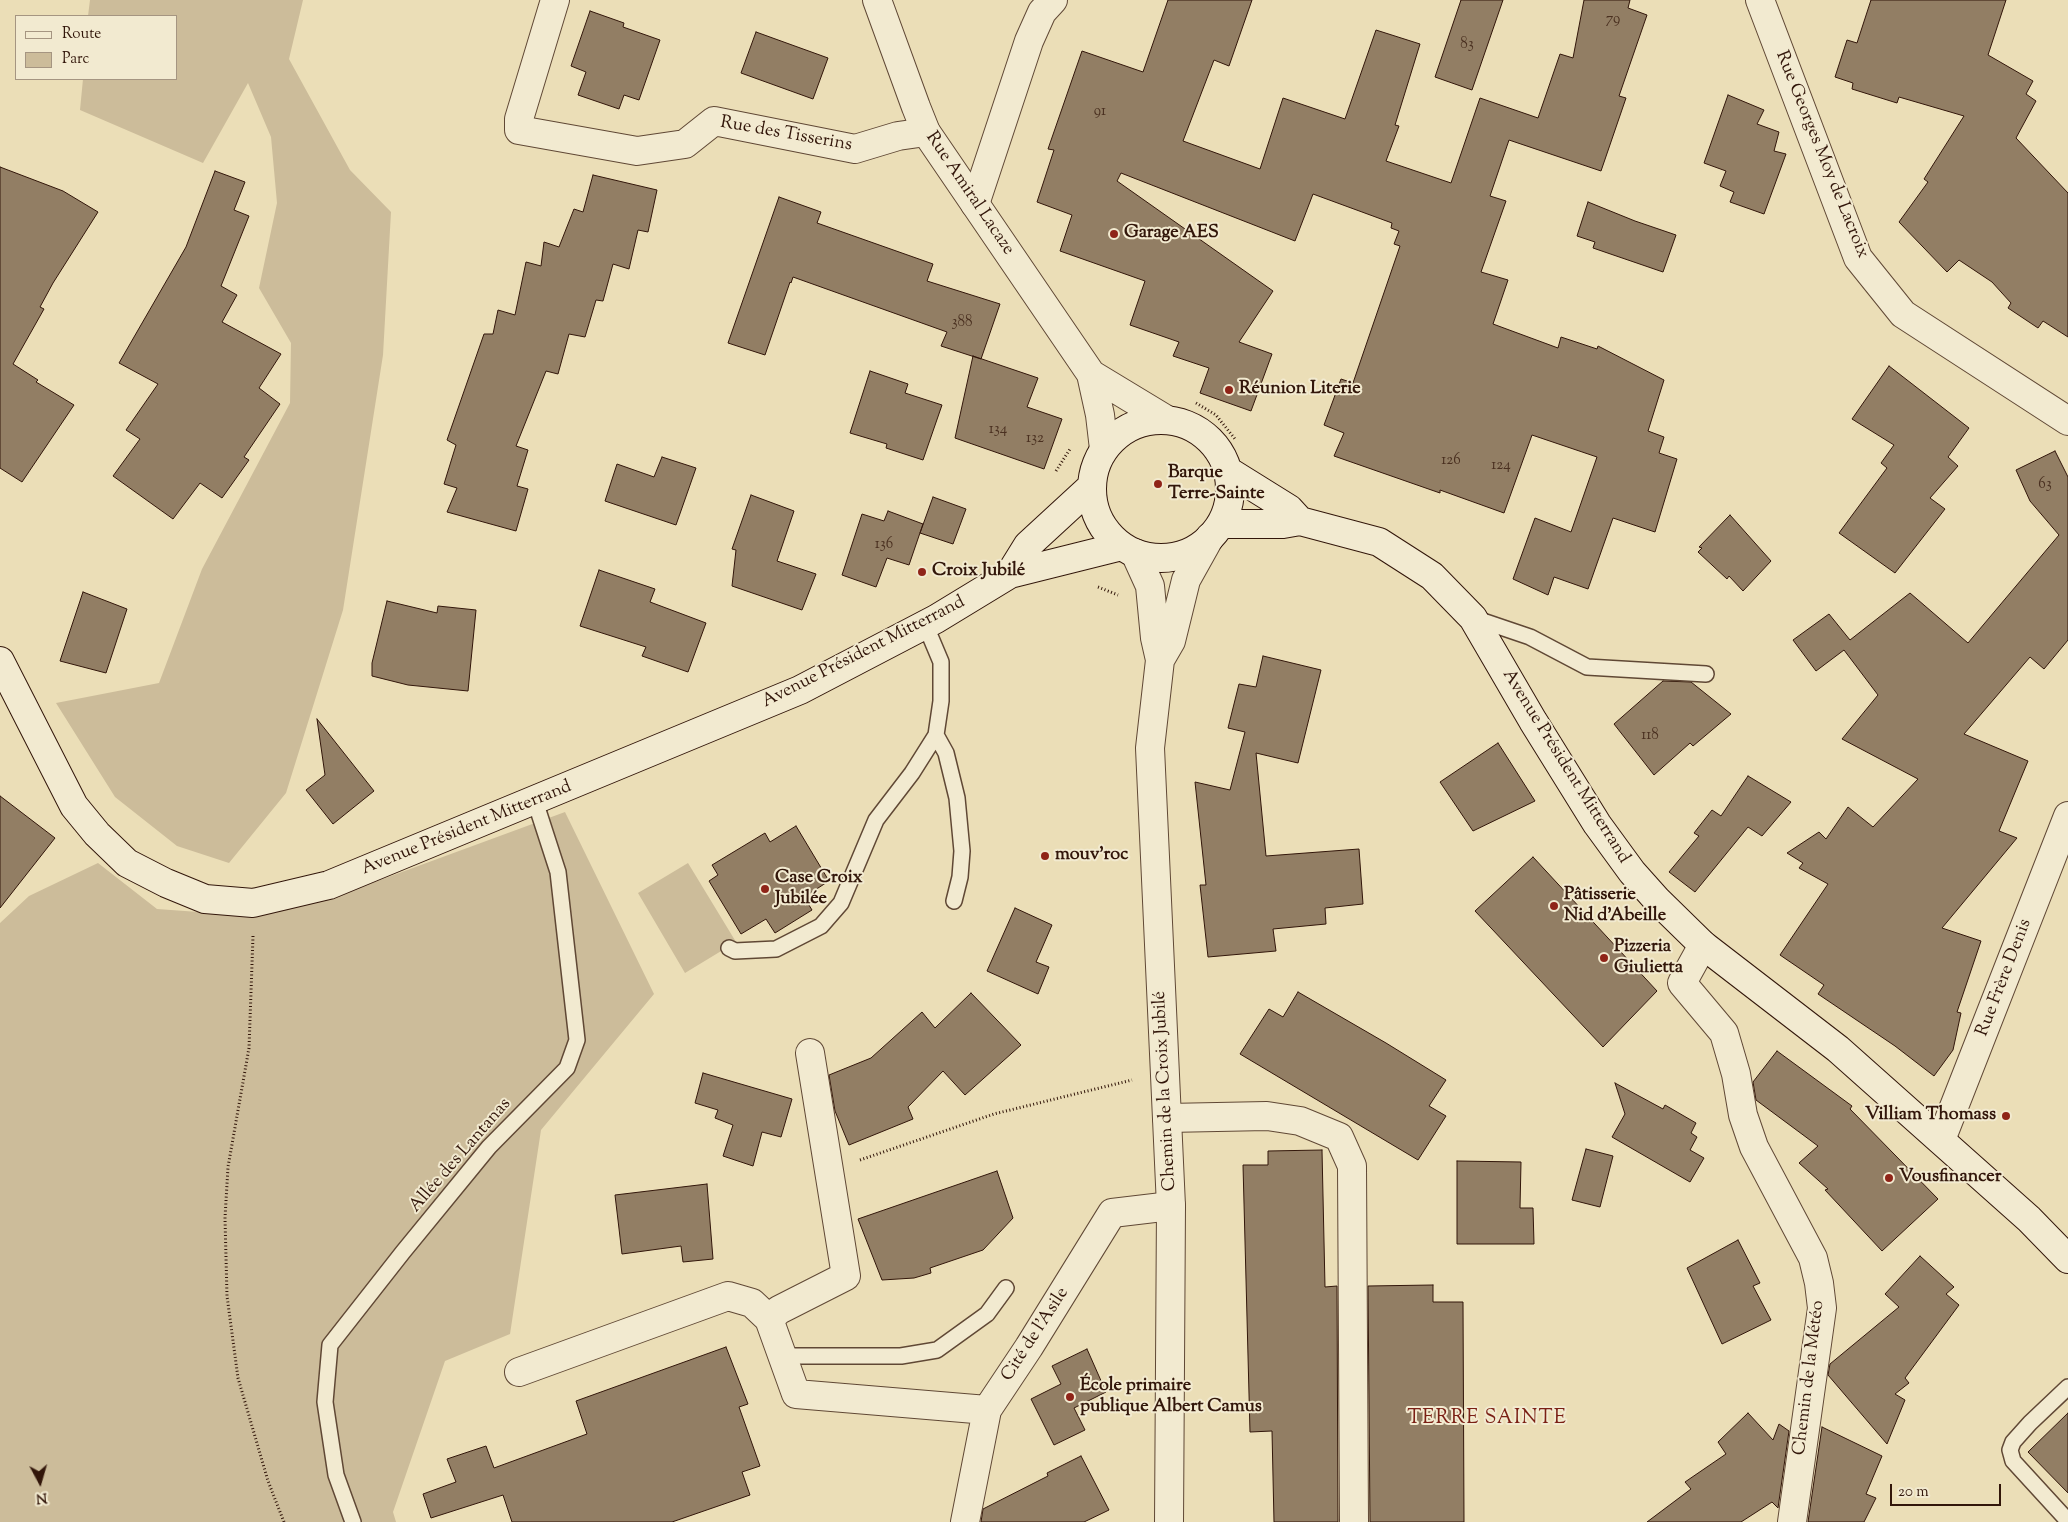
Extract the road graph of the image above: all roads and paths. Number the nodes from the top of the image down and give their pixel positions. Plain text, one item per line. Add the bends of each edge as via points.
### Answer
1 (555, 0) edge
2 (877, 0) edge
3 (1053, 0) edge
4 (1760, 0) edge
5 (926, 132) junction
6 (975, 204) junction
7 (1091, 374) junction
8 (1191, 402) dead end
9 (1167, 420) junction
10 (2068, 421) edge
11 (1240, 444) dead end
12 (1072, 445) dead end
13 (1104, 449) junction
14 (1228, 471) junction
15 (1051, 479) dead end
16 (1092, 487) junction
17 (1300, 521) junction
18 (1215, 530) junction
19 (1128, 549) junction
20 (1010, 574) junction
21 (1094, 586) dead end
22 (1120, 601) dead end
23 (1473, 618) junction
24 (925, 624) junction
25 (1160, 660) junction
26 (0, 661) edge
27 (1706, 674) dead end
28 (936, 735) junction
29 (535, 801) junction
30 (2068, 816) edge
31 (954, 901) dead end
32 (253, 903) junction
33 (1703, 945) junction
34 (729, 948) dead end
35 (810, 1053) dead end
36 (1165, 1075) junction
37 (1167, 1118) junction
38 (1941, 1140) junction
39 (829, 1172) junction
40 (1171, 1206) junction
41 (2068, 1259) edge
42 (1006, 1288) dead end
43 (769, 1319) junction
44 (782, 1356) junction
45 (519, 1372) dead end
46 (2068, 1387) edge
47 (987, 1410) junction
48 (2068, 1521) edge
49 (284, 1522) edge
50 (353, 1522) edge
51 (965, 1522) edge
52 (1169, 1522) edge
53 (1354, 1522) edge
54 (1792, 1522) edge

1 - 5 street, Rue des Tisserins via 519,119 520,130 636,151 685,144 714,121 856,149 898,136
2 - 5 street, Rue Amiral Lacaze
3 - 6 street via 1042,12 1029,41
4 - 10 street, Rue Georges Moy de Lacroix via 1858,258 1903,314
5 - 6 street, Rue Amiral Lacaze
6 - 7 street, Rue Amiral Lacaze
7 - 9 street, Rue Amiral Lacaze
7 - 13 street, Rue Amiral Lacaze
8 - 11 path via 1216,415
9 - 13 street via 1142,422 1121,432
9 - 14 street via 1187,425 1206,435 1220,451
12 - 15 path
13 - 16 street via 1095,467
14 - 17 street, Avenue Président Mitterrand via 1289,509
14 - 18 street via 1228,507
16 - 19 street via 1093,504 1099,520 1109,534
16 - 20 street, Avenue Président Mitterrand via 1028,545
17 - 18 street, Avenue Président Mitterrand
17 - 23 street, Avenue Président Mitterrand via 1379,542 1432,576
18 - 19 street via 1194,550 1175,556 1154,557
18 - 25 street, Chemin de la Croix Jubilé via 1186,580 1171,641
19 - 20 street, Avenue Président Mitterrand
19 - 25 street, Chemin de la Croix Jubilé via 1150,586 1154,638
20 - 24 street, Avenue Président Mitterrand
21 - 22 path via 1117,595
23 - 27 lane via 1530,637 1587,667
23 - 33 street, Avenue Président Mitterrand via 1597,824 1656,900
24 - 28 lane via 941,662 942,701
24 - 29 street, Avenue Président Mitterrand via 800,690
25 - 36 street, Chemin de la Croix Jubilé via 1150,748
26 - 32 street, Avenue Président Mitterrand via 74,806 127,863 166,884 205,899
28 - 31 lane via 946,754 957,798 962,851
28 - 34 lane via 876,820 841,903 821,926 776,949
29 - 32 street, Avenue Président Mitterrand via 329,885
29 - 50 lane, Allée des Lantanas via 558,872 577,1040 567,1068 490,1147 330,1345 325,1402 336,1475
30 - 38 street, Rue Frère Denis
32 - 49 path via 249,1048 228,1167 225,1218 227,1296 238,1378
33 - 38 street, Avenue Président Mitterrand via 1838,1049
33 - 54 street, Chemin de la Météo via 1682,983 1724,1033 1754,1147 1813,1258 1819,1283 1822,1308
35 - 39 street
36 - 37 street, Chemin de la Croix Jubilé
36 - 39 path via 994,1114
37 - 40 street, Chemin de la Croix Jubilé
37 - 53 street via 1267,1116 1300,1121 1339,1136 1352,1166
38 - 41 street, Avenue Président Mitterrand via 2029,1219
39 - 43 street via 846,1276 779,1310
40 - 47 street, Cité de l'Asile via 1112,1213
40 - 52 street, Chemin de la Croix Jubilé
42 - 44 lane via 987,1314 938,1350 901,1356
43 - 44 street
43 - 45 street via 752,1303 728,1296
44 - 47 street via 796,1394
46 - 48 lane via 2030,1423 2010,1450 2013,1461
47 - 51 street, Cité de l'Asile

